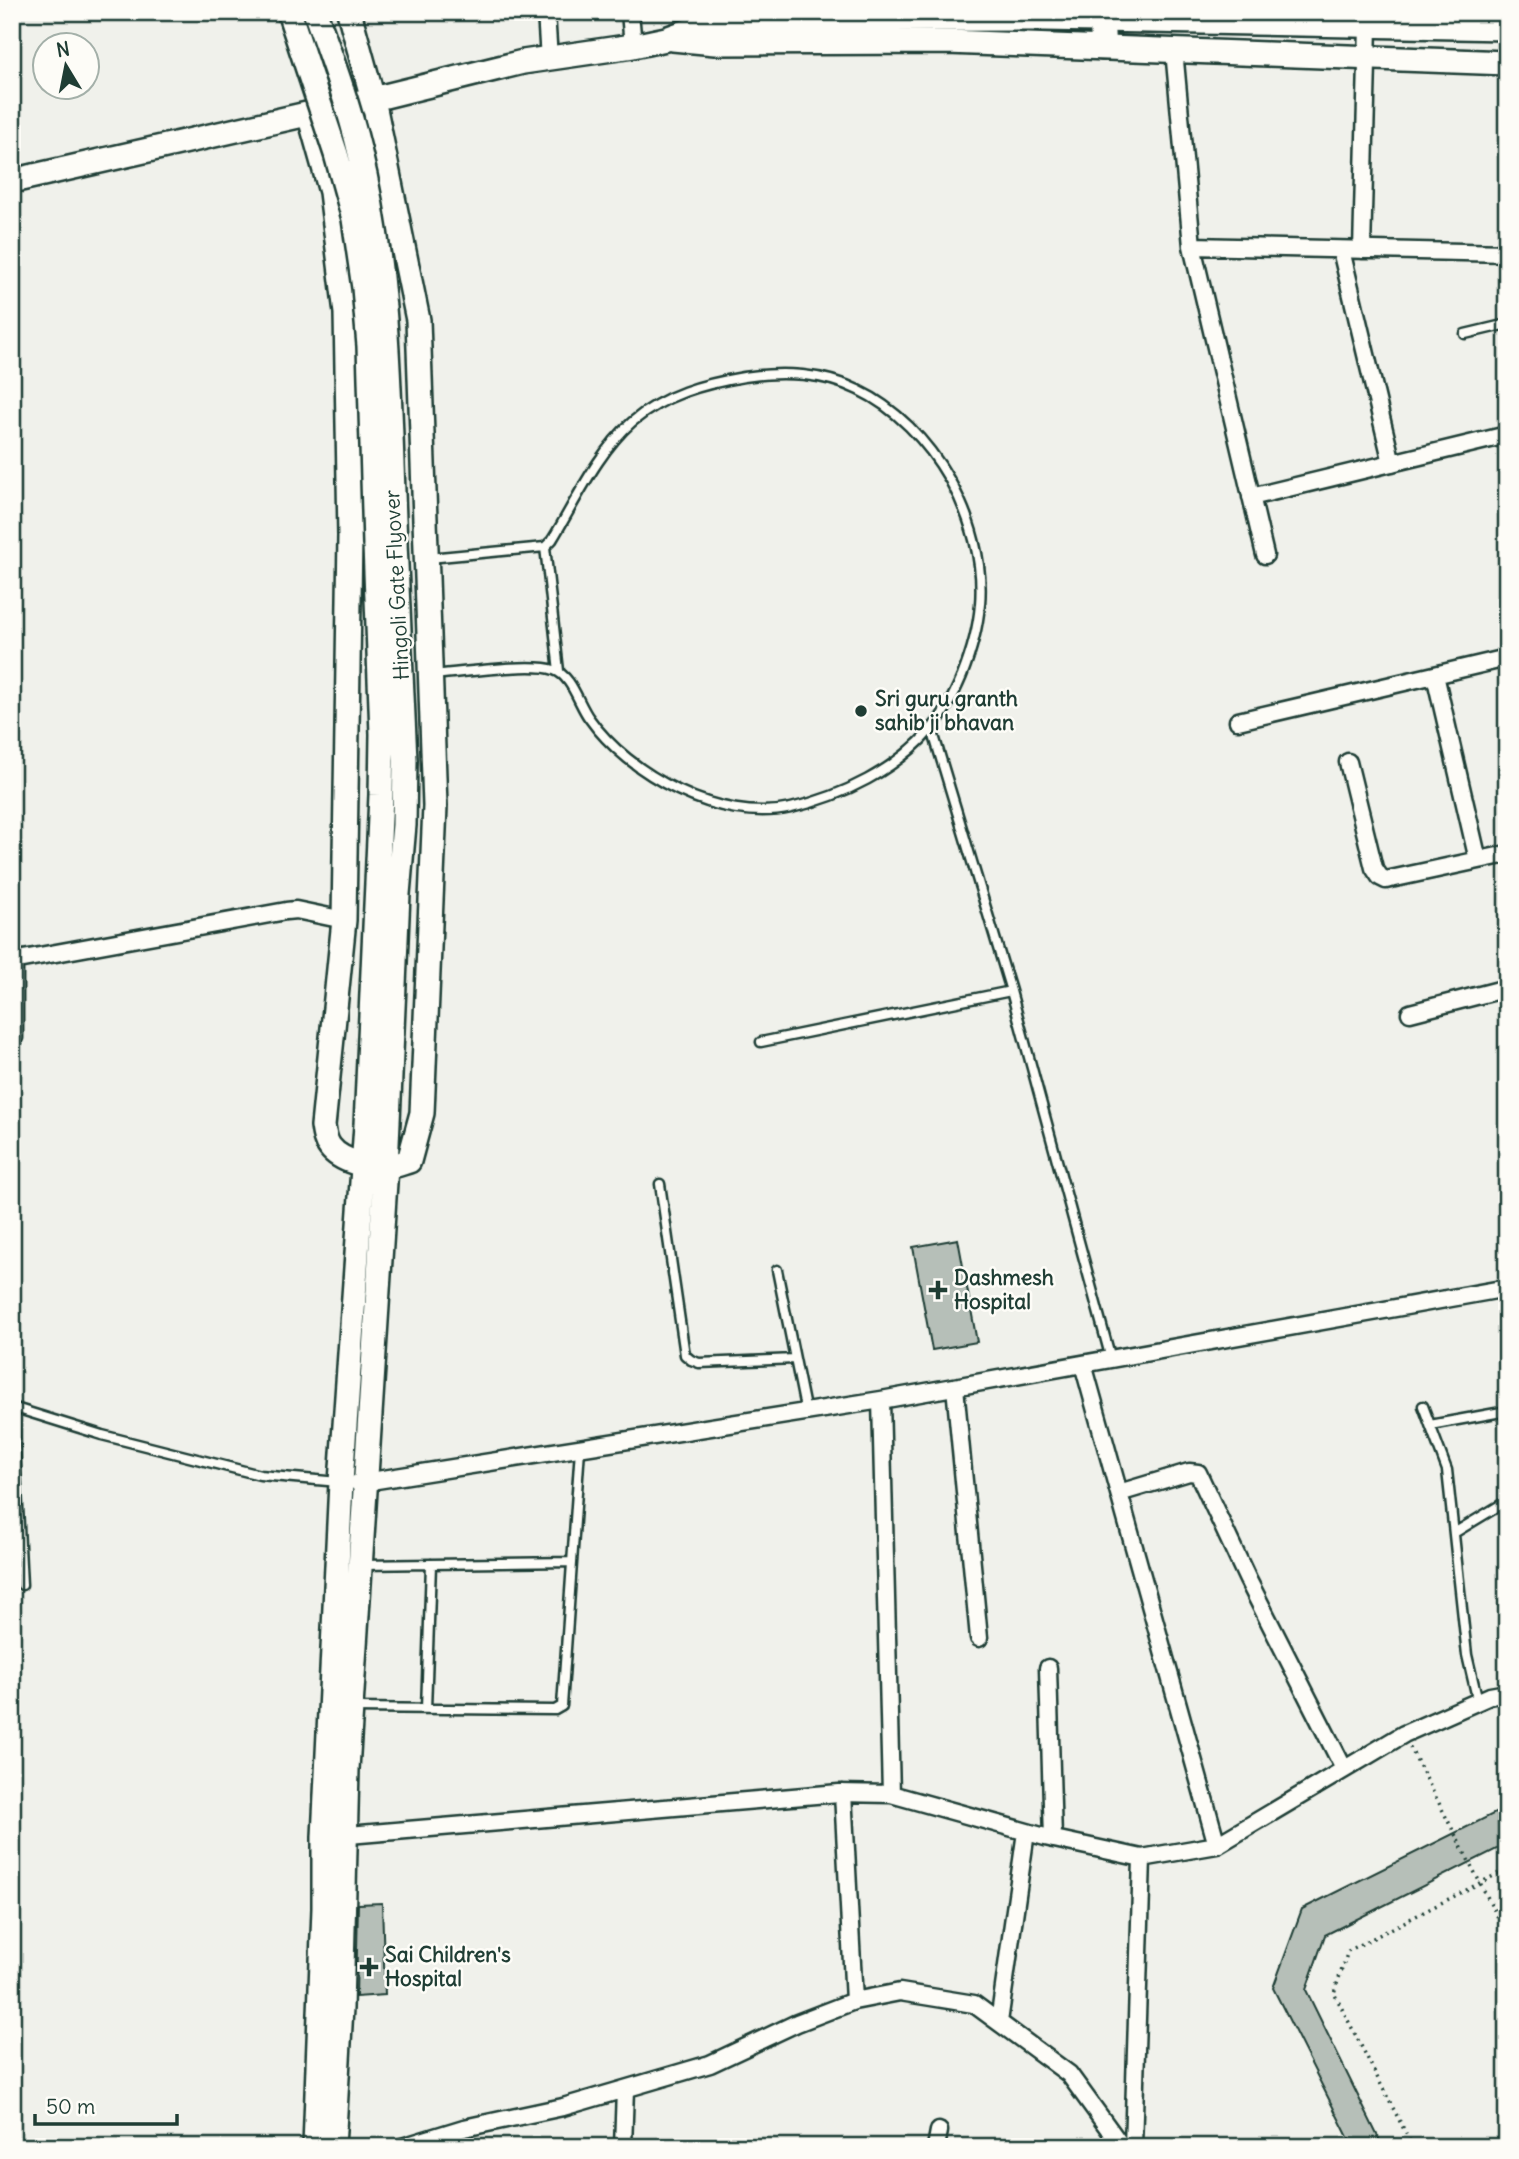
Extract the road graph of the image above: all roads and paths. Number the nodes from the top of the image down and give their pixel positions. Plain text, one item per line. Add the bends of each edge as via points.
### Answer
1 (289, 12) edge
2 (315, 12) edge
3 (349, 12) edge
4 (546, 12) edge
5 (630, 12) edge
6 (737, 16) edge
7 (796, 16) edge
8 (1102, 20) junction
9 (1368, 26) junction
10 (1507, 28) edge
11 (666, 38) junction
12 (633, 46) junction
13 (1103, 47) junction
14 (1174, 50) junction
15 (1367, 57) junction
16 (550, 60) junction
17 (1507, 63) edge
18 (373, 99) junction
19 (309, 114) junction
20 (12, 181) edge
21 (1192, 246) junction
22 (1341, 250) junction
23 (1362, 250) junction
24 (1507, 253) edge
25 (1507, 324) edge
26 (1465, 334) dead end
27 (1507, 435) edge
28 (1392, 463) junction
29 (1251, 497) junction
30 (385, 544) junction
31 (545, 547) junction
32 (1265, 555) dead end
33 (426, 559) junction
34 (1507, 658) edge
35 (559, 671) junction
36 (430, 675) junction
37 (1435, 675) junction
38 (1238, 722) dead end
39 (932, 729) junction
40 (1348, 762) dead end
41 (1507, 853) edge
42 (1478, 860) junction
43 (344, 920) junction
44 (15, 961) edge
45 (1507, 988) edge
46 (1011, 991) junction
47 (1410, 1013) dead end
48 (761, 1042) dead end
49 (12, 1051) edge
50 (363, 1164) junction
51 (386, 1167) junction
52 (660, 1184) dead end
53 (778, 1270) dead end
54 (1507, 1287) edge
55 (795, 1359) junction
56 (1111, 1359) junction
57 (1083, 1364) junction
58 (955, 1387) junction
59 (881, 1401) junction
60 (1423, 1406) dead end
61 (13, 1407) edge
62 (1507, 1411) edge
63 (806, 1412) junction
64 (1430, 1425) junction
65 (580, 1449) junction
66 (341, 1482) junction
67 (365, 1483) junction
68 (1119, 1493) junction
69 (1507, 1501) edge
70 (1454, 1533) junction
71 (572, 1562) junction
72 (360, 1564) junction
73 (431, 1564) junction
74 (22, 1585) dead end
75 (979, 1638) dead end
76 (1048, 1668) dead end
77 (1507, 1693) edge
78 (1478, 1702) junction
79 (350, 1708) junction
80 (426, 1709) junction
81 (1404, 1734) junction
82 (1344, 1769) junction
83 (843, 1793) junction
84 (891, 1794) junction
85 (1026, 1832) junction
86 (335, 1836) junction
87 (1053, 1839) junction
88 (1217, 1845) junction
89 (1142, 1858) junction
90 (1507, 1869) edge
91 (1507, 1935) edge
92 (854, 2001) junction
93 (999, 2022) junction
94 (625, 2089) junction
95 (314, 2147) edge
96 (333, 2147) edge
97 (402, 2147) edge
98 (623, 2147) edge
99 (1122, 2147) edge
100 (1133, 2147) edge
101 (1413, 2147) edge

1 - 30 main road, Hingoli Gate Flyover, bridge via 354,219
2 - 30 main road, Hingoli Gate Flyover, bridge via 359,149 376,241 386,341
3 - 18 main road
4 - 16 street
5 - 12 street
6 - 7 main road
6 - 11 main road
7 - 8 main road
8 - 9 main road
8 - 13 main road
9 - 10 main road
9 - 15 street
11 - 12 main road
11 - 13 main road via 715,43
12 - 16 main road
13 - 14 main road
14 - 15 main road
14 - 21 street
15 - 17 main road
15 - 23 street
16 - 18 main road via 523,62
18 - 19 main road
18 - 33 main road via 418,320
19 - 20 main road
19 - 43 main road via 331,192 346,313 350,550
21 - 22 street
21 - 29 street
22 - 23 street
22 - 28 street
23 - 24 street
25 - 26 lane
27 - 28 street
28 - 29 street
29 - 32 street
30 - 50 main road, Hingoli Gate Flyover via 381,795
30 - 51 main road, Hingoli Gate Flyover via 404,748
31 - 33 lane
31 - 35 lane
31 - 39 lane via 631,423 668,397 708,383 788,374 822,377 858,390 920,437 944,469 963,506 976,549 980,601 972,651 954,696
33 - 36 main road
34 - 37 street
35 - 36 lane via 538,667
35 - 39 lane via 618,753 662,784 747,810 787,809 854,786 893,764
36 - 51 main road via 435,821 422,1113 409,1161
37 - 38 street
37 - 42 street
39 - 46 lane
40 - 42 street via 1380,877 1386,880
41 - 42 street
43 - 44 street via 286,911
43 - 50 main road via 323,1126 330,1148
44 - 49 lane via 18,1038
45 - 47 street
46 - 48 lane
46 - 56 lane
50 - 51 main road
50 - 66 main road, Hingoli Gate Flyover
51 - 67 main road, Hingoli Gate Flyover
52 - 55 lane via 685,1355 699,1363
53 - 55 lane
54 - 56 street
55 - 63 lane
56 - 57 street
57 - 58 street
57 - 68 street
58 - 59 street
58 - 75 street
59 - 63 street
59 - 84 street
60 - 64 lane
61 - 66 lane via 260,1475
61 - 74 lane
62 - 64 lane
63 - 65 street
64 - 70 lane via 1447,1471
65 - 67 street
65 - 71 lane
66 - 67 street
66 - 86 main road, Hingoli Gate Flyover
67 - 72 main road, Hingoli Gate Flyover
68 - 82 street via 1198,1473
68 - 88 street
69 - 70 lane
70 - 78 lane via 1467,1655
71 - 73 lane
71 - 80 lane via 562,1706 555,1710
72 - 73 lane
72 - 79 main road, Hingoli Gate Flyover
73 - 80 lane
76 - 87 street
77 - 78 street
78 - 81 street
79 - 80 lane
79 - 86 main road, Hingoli Gate Flyover
81 - 82 street
81 - 91 path
82 - 88 street
83 - 84 street
83 - 86 street
83 - 92 street
84 - 85 street
85 - 87 street
85 - 93 street
86 - 95 main road via 324,1921
86 - 96 main road
87 - 89 street
88 - 89 street
89 - 100 street
90 - 101 path via 1348,1951 1344,1962 1334,1993
92 - 93 street via 900,1992 974,2004
92 - 94 street via 710,2064
93 - 99 street via 1069,2074
94 - 97 street
94 - 98 street

